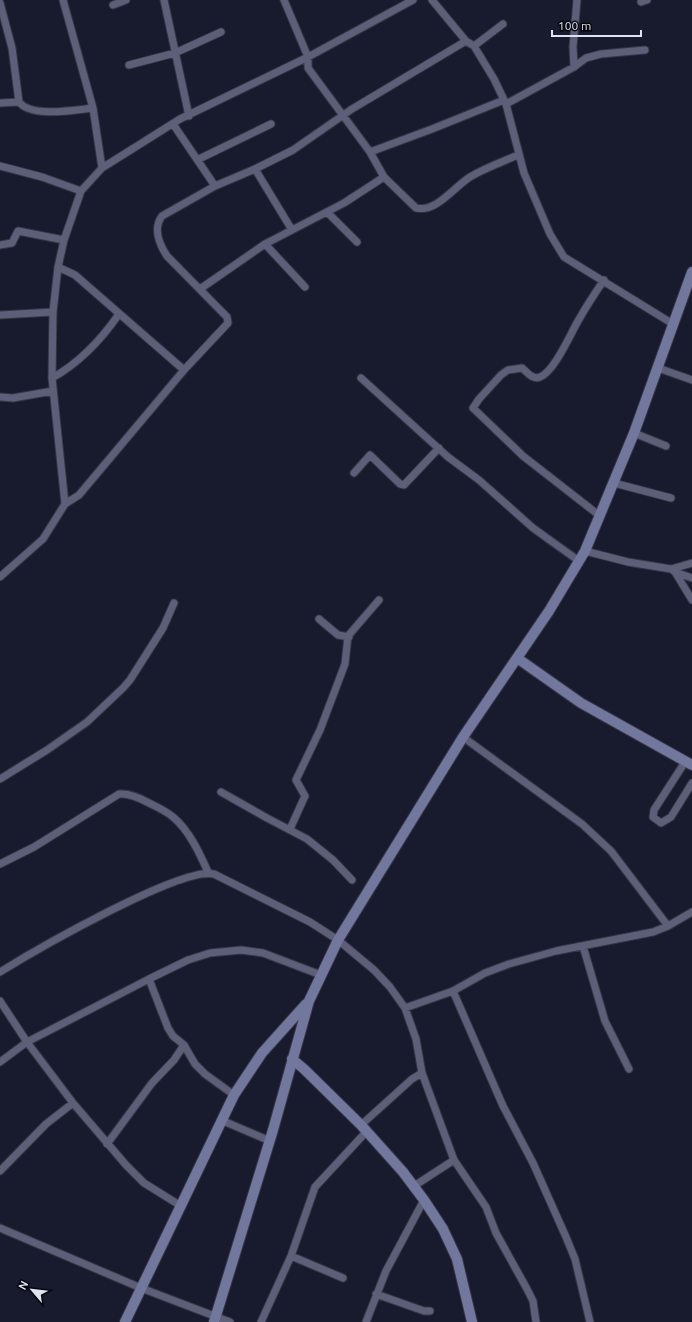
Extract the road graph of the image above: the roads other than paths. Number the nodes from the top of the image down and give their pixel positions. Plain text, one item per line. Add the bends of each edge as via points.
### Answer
1 (63, 0) edge
2 (126, 0) edge
3 (164, 0) edge
4 (284, 0) edge
5 (413, 0) edge
6 (432, 0) edge
7 (577, 0) edge
8 (113, 5) dead end
9 (1, 7) edge
10 (504, 24) dead end
11 (221, 32) dead end
12 (466, 41) junction
13 (474, 46) junction
14 (645, 50) dead end
15 (175, 53) junction
16 (308, 57) junction
17 (128, 65) dead end
18 (574, 67) junction
19 (19, 102) junction
20 (505, 102) junction
21 (0, 103) edge
22 (93, 108) junction
23 (342, 115) junction
24 (189, 116) junction
25 (172, 124) junction
26 (271, 124) dead end
27 (370, 152) junction
28 (518, 155) junction
29 (199, 159) junction
30 (0, 166) edge
31 (102, 168) junction
32 (255, 169) junction
33 (384, 177) junction
34 (216, 186) junction
35 (81, 191) junction
36 (327, 212) junction
37 (292, 230) junction
38 (64, 240) junction
39 (357, 242) dead end
40 (265, 244) junction
41 (0, 245) edge
42 (58, 267) junction
43 (692, 272) edge
44 (604, 280) junction
45 (305, 287) dead end
46 (200, 289) junction
47 (53, 312) junction
48 (119, 314) junction
49 (0, 315) edge
50 (673, 324) junction
51 (658, 368) junction
52 (184, 370) junction
53 (52, 378) junction
54 (361, 378) dead end
55 (692, 380) edge
56 (53, 391) junction
57 (0, 397) edge
58 (634, 433) junction
59 (666, 446) dead end
60 (439, 448) junction
61 (354, 473) dead end
62 (614, 483) junction
63 (671, 498) dead end
64 (66, 504) junction
65 (600, 516) junction
66 (585, 551) junction
67 (579, 562) junction
68 (692, 563) edge
69 (673, 571) junction
70 (0, 578) edge
71 (692, 578) edge
72 (379, 600) dead end
73 (692, 600) edge
74 (174, 603) dead end
75 (319, 619) dead end
76 (349, 638) junction
77 (517, 658) junction
78 (463, 737) junction
79 (688, 763) edge
80 (0, 779) edge
81 (692, 783) edge
82 (221, 792) dead end
83 (290, 829) junction
84 (0, 864) edge
85 (208, 872) junction
86 (352, 880) dead end
87 (692, 912) edge
88 (668, 926) junction
89 (338, 940) junction
90 (583, 946) junction
91 (0, 972) edge
92 (322, 975) junction
93 (149, 979) junction
94 (453, 991) junction
95 (0, 1001) edge
96 (309, 1001) junction
97 (406, 1008) junction
98 (27, 1042) junction
99 (184, 1045) junction
100 (292, 1059) junction
101 (0, 1062) edge
102 (629, 1069) dead end
103 (422, 1073) junction
104 (234, 1095) junction
105 (73, 1103) junction
106 (220, 1120) junction
107 (364, 1128) junction
108 (270, 1141) junction
109 (107, 1144) junction
110 (454, 1160) junction
111 (0, 1171) edge
112 (414, 1186) junction
113 (424, 1200) junction
114 (181, 1206) junction
115 (0, 1228) edge
116 (291, 1256) junction
117 (343, 1278) dead end
118 (142, 1288) junction
119 (376, 1294) junction
120 (430, 1311) dead end
121 (215, 1319) edge
122 (125, 1322) edge
123 (230, 1322) edge
124 (262, 1322) edge
125 (366, 1322) edge
126 (472, 1322) edge
127 (536, 1322) edge
128 (590, 1322) edge

1 - 22 street
2 - 8 street
3 - 15 street
4 - 16 street
5 - 16 street
6 - 12 street
7 - 18 street via 572,47
9 - 19 street via 12,48
10 - 13 street
11 - 15 street
12 - 13 street
12 - 23 street
13 - 20 street
14 - 18 street via 601,54 586,58
15 - 17 street
15 - 24 street
16 - 23 street via 308,68
16 - 24 street
18 - 20 street
19 - 21 street
19 - 22 street via 39,110 56,112
20 - 27 street
20 - 28 street
22 - 31 street
23 - 27 street
23 - 32 street via 293,150
24 - 25 street
25 - 29 street
25 - 31 street
26 - 29 street
27 - 33 street
28 - 33 street via 469,177 447,196 422,209 416,208
28 - 44 street via 550,234 564,257
29 - 34 street
30 - 35 street
31 - 35 street
32 - 34 street
32 - 37 street
33 - 36 street
34 - 46 street via 162,216 157,223 161,246 166,256
35 - 38 street
36 - 37 street
36 - 39 street
37 - 40 street
38 - 41 street via 18,231 12,244
38 - 42 street
40 - 45 street
40 - 46 street
42 - 47 street
42 - 48 street via 75,275
43 - 50 main road
44 - 50 street
44 - 65 street via 576,323 564,348 541,377 535,378 522,368 508,370 473,408 522,456
46 - 52 street via 229,320
47 - 49 street
47 - 53 street
48 - 52 street
48 - 53 street via 93,348
50 - 51 main road
51 - 55 street
51 - 58 main road
52 - 64 street via 79,495
53 - 56 street
54 - 60 street
56 - 57 street via 13,398
56 - 64 street
58 - 59 street
58 - 62 main road
60 - 61 street via 404,485 370,455
60 - 67 street via 533,528
62 - 63 street
62 - 65 main road
64 - 70 street via 43,538
65 - 66 main road
66 - 67 main road
66 - 69 street
67 - 77 main road
68 - 69 street
69 - 71 street
69 - 73 street
72 - 76 street via 348,636
74 - 80 street via 163,628 123,688 87,722
75 - 76 street via 338,635
76 - 83 street via 345,664 320,730 296,780 305,796
77 - 78 main road
77 - 79 main road via 582,703
78 - 88 street via 582,824 611,852
78 - 89 main road
79 - 81 street via 654,810 653,817 661,823 670,819
82 - 83 street
83 - 86 street via 308,839 334,860
84 - 85 street via 34,847 124,793 172,816 179,823
85 - 89 street via 310,922
85 - 91 street via 177,881 85,923
87 - 88 street
88 - 90 street
89 - 92 main road
89 - 97 street via 374,970
90 - 94 street via 509,964 485,973
90 - 102 street via 605,1021
92 - 93 street via 263,953 241,950 210,953 188,960
92 - 96 main road
93 - 98 street
93 - 99 street via 168,1028
94 - 97 street
94 - 128 street via 503,1106 566,1237
95 - 98 street
96 - 100 main road
96 - 104 main road via 262,1052
97 - 103 street via 416,1038
98 - 101 street
98 - 105 street
99 - 104 street via 195,1064 205,1074
99 - 109 street
100 - 107 main road
100 - 108 main road
103 - 107 street via 412,1079
103 - 110 street
104 - 106 main road
105 - 109 street
105 - 111 street via 46,1124
106 - 108 street
106 - 114 main road
107 - 112 main road
107 - 116 street via 315,1188
108 - 121 main road
109 - 114 street via 139,1179
110 - 112 street
110 - 127 street via 486,1207 496,1233 528,1289
112 - 113 main road
113 - 119 street via 399,1244
113 - 126 main road via 443,1229 457,1259
114 - 118 main road
115 - 118 street
116 - 117 street
116 - 124 street
118 - 121 street
118 - 122 main road
119 - 120 street
119 - 125 street
121 - 123 street

